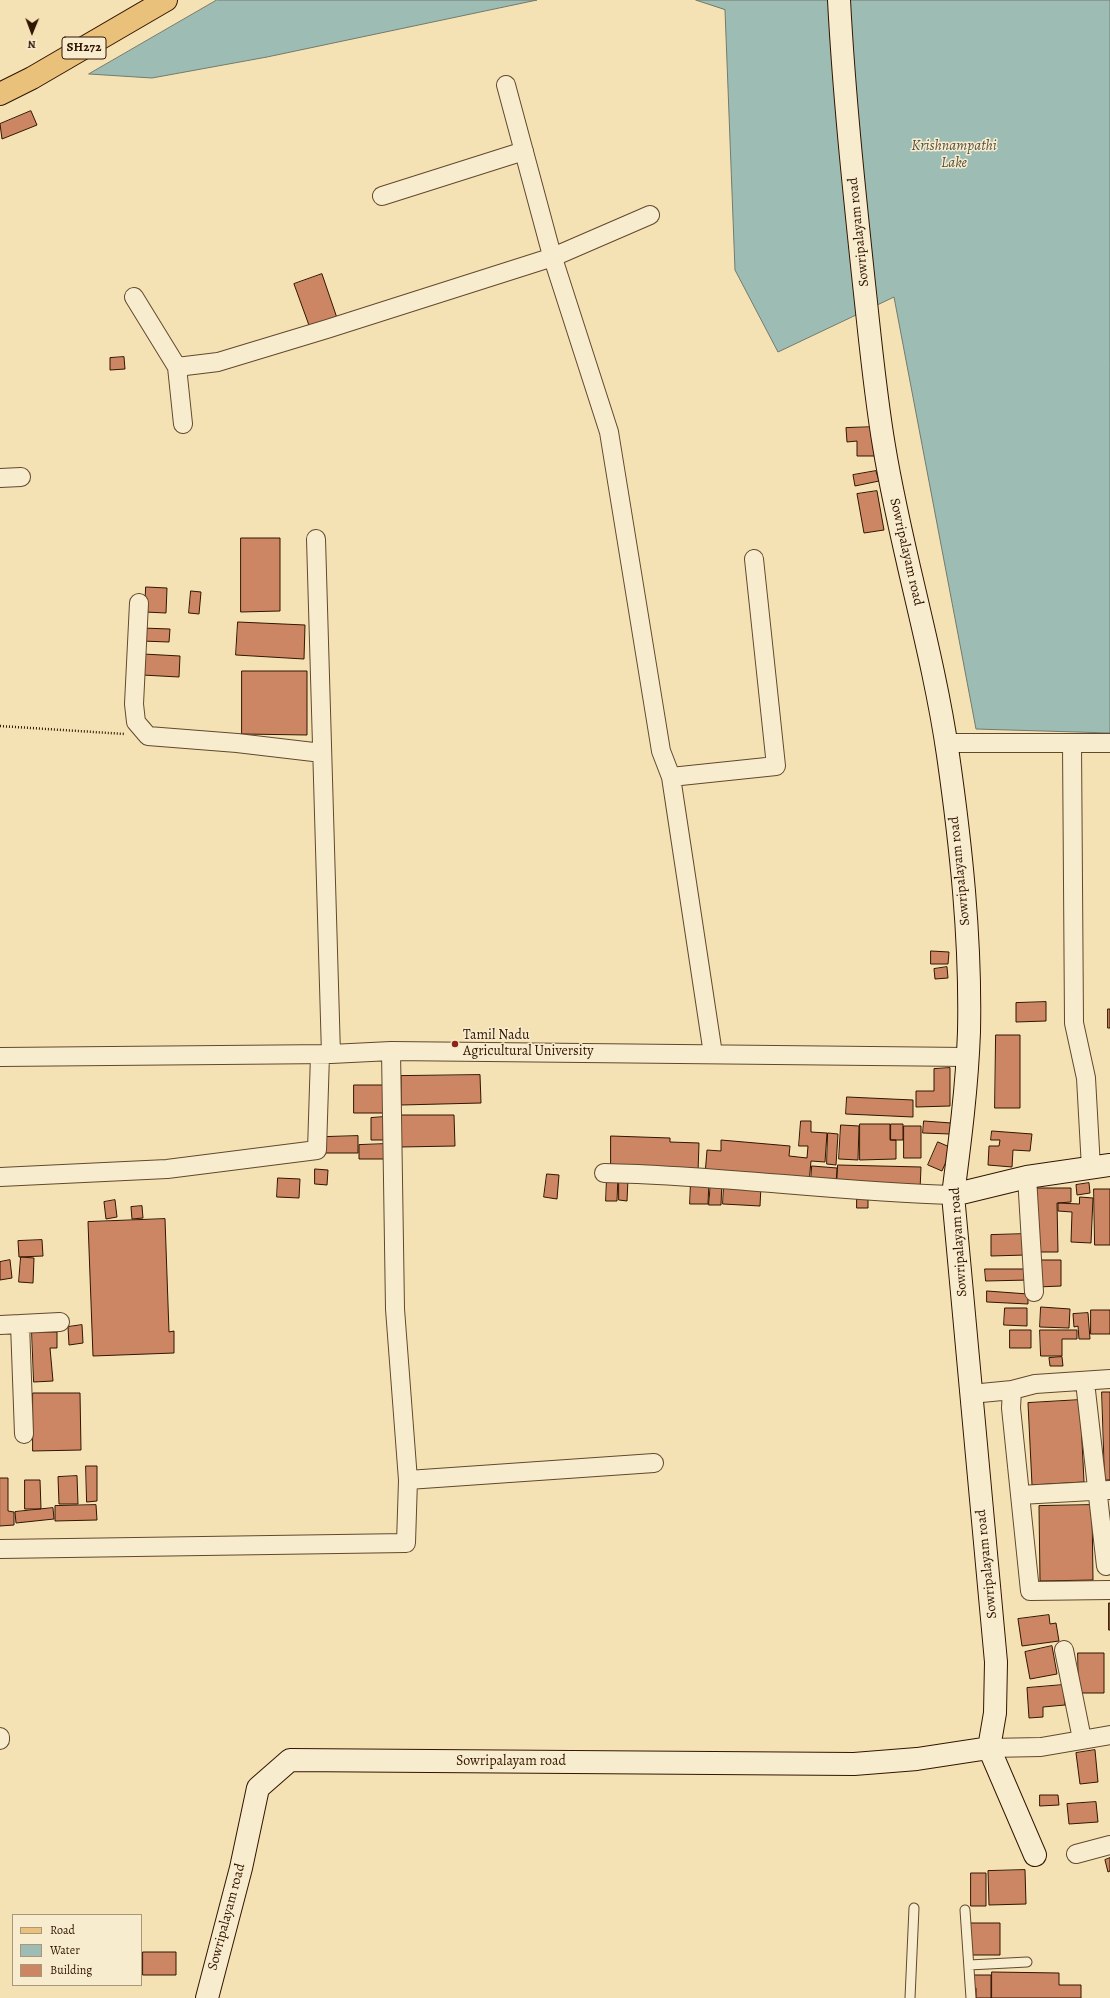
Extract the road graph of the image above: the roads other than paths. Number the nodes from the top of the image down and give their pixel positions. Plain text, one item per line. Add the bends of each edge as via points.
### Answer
1 (166, 0) edge
2 (839, 0) edge
3 (506, 85) dead end
4 (0, 94) edge
5 (524, 151) junction
6 (382, 196) dead end
7 (650, 215) dead end
8 (553, 257) junction
9 (134, 297) dead end
10 (177, 367) junction
11 (183, 424) dead end
12 (21, 477) dead end
13 (0, 478) edge
14 (316, 539) dead end
15 (754, 559) dead end
16 (139, 603) dead end
17 (945, 743) junction
18 (1072, 743) junction
19 (1110, 743) edge
20 (322, 753) junction
21 (671, 777) junction
22 (391, 1051) junction
23 (325, 1054) junction
24 (713, 1054) junction
25 (0, 1057) edge
26 (967, 1057) junction
27 (1101, 1167) edge
28 (604, 1174) dead end
29 (0, 1177) edge
30 (1026, 1177) junction
31 (953, 1195) junction
32 (1034, 1292) dead end
33 (60, 1322) dead end
34 (20, 1324) junction
35 (0, 1325) edge
36 (1110, 1379) edge
37 (1085, 1382) junction
38 (1012, 1390) junction
39 (971, 1394) junction
40 (24, 1434) dead end
41 (654, 1463) dead end
42 (408, 1480) junction
43 (1103, 1491) edge
44 (1020, 1494) junction
45 (0, 1549) edge
46 (1106, 1566) dead end
47 (1110, 1590) edge
48 (1064, 1650) dead end
49 (1110, 1735) edge
50 (1082, 1739) junction
51 (989, 1748) junction
52 (1110, 1845) edge
53 (1076, 1854) dead end
54 (1035, 1855) dead end
55 (914, 1908) dead end
56 (965, 1910) dead end
57 (1027, 1962) dead end
58 (969, 1965) junction
59 (207, 1998) edge
60 (910, 1998) edge
61 (971, 1998) edge

1 - 4 main road, SH272
2 - 17 street, Sowripalayam road via 850,158 883,443
3 - 5 street
5 - 6 street
5 - 8 street
7 - 8 street
8 - 10 street via 226,360
8 - 21 street via 609,432 661,751
9 - 10 street
10 - 11 street
12 - 13 street
14 - 20 street
15 - 21 street via 776,766
16 - 20 street via 134,704 136,722 148,736
17 - 18 street
17 - 26 street, Sowripalayam road via 964,879 968,970
18 - 19 street
18 - 27 street via 1074,1024
20 - 23 street
21 - 24 street
22 - 23 street
22 - 24 street
22 - 42 street via 395,1309
23 - 25 street
23 - 29 street via 317,1150 167,1168
24 - 26 street
26 - 31 street, Sowripalayam road via 963,1119
27 - 30 street
28 - 31 street via 662,1175 909,1194
30 - 31 street
30 - 32 street
31 - 39 street, Sowripalayam road
33 - 34 street
34 - 35 street
34 - 40 street
36 - 37 street
37 - 38 street via 1035,1384
37 - 43 street
38 - 39 street
38 - 44 street via 1011,1408
39 - 51 street, Sowripalayam road via 996,1662 995,1713
41 - 42 street
42 - 45 street via 406,1544
43 - 44 street
43 - 46 street
44 - 47 street via 1030,1591
48 - 50 street
49 - 50 street
50 - 51 street via 1041,1747
51 - 54 street
51 - 59 street, Sowripalayam road via 917,1759 854,1764 290,1760 258,1788 241,1868
52 - 53 street
55 - 60 lane
56 - 58 lane
57 - 58 lane
58 - 61 lane

